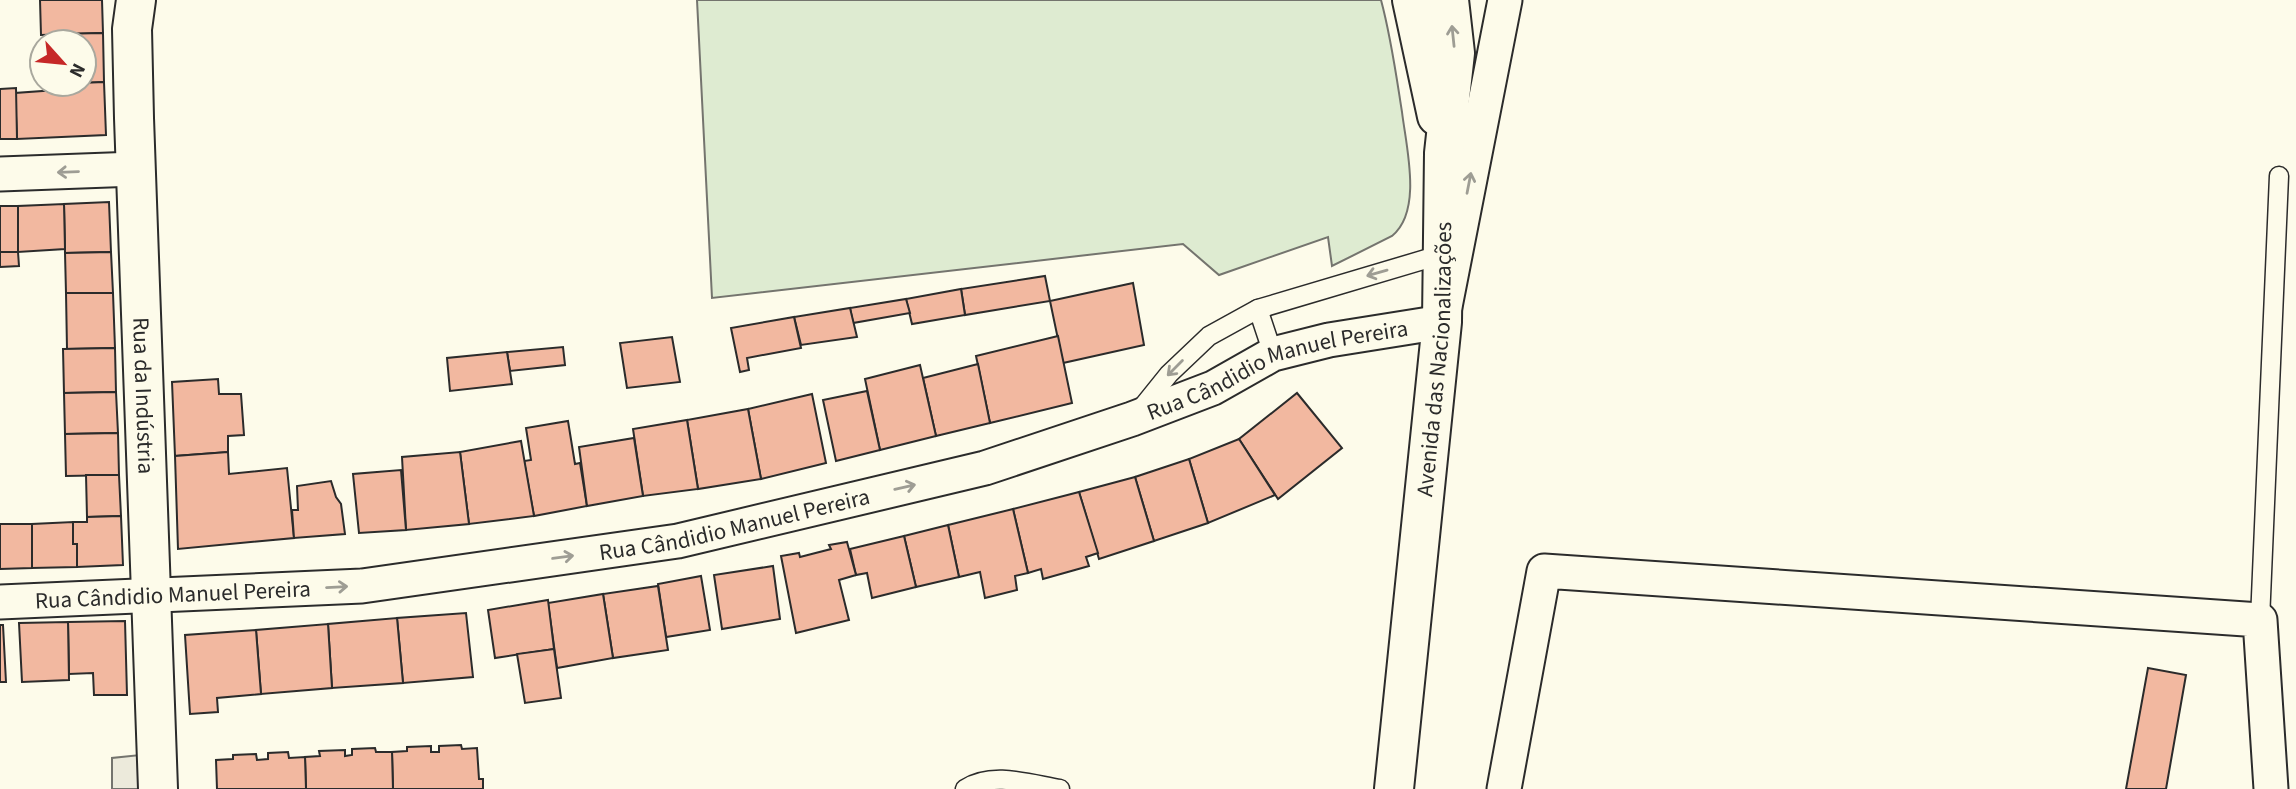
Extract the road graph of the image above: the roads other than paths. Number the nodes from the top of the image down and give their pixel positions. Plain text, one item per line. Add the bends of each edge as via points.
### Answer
1 (136, 0) edge
2 (1412, 0) edge
3 (1449, 0) edge
4 (1505, 0) edge
5 (1444, 153) junction
6 (136, 169) junction
7 (0, 174) edge
8 (2279, 176) dead end
9 (1443, 254) junction
10 (1258, 309) junction
11 (1442, 322) junction
12 (1272, 354) junction
13 (1132, 419) junction
14 (1418, 564) junction
15 (152, 596) junction
16 (0, 603) edge
17 (2260, 620) junction
18 (158, 789) edge
19 (965, 789) edge
20 (1060, 789) edge
21 (1375, 789) edge
22 (1394, 789) edge
23 (1504, 789) edge
24 (2271, 789) edge

1 - 6 street, Rua da Indústria via 132,29
2 - 5 street, Avenida das Nacionalizações
5 -> 3 street, Avenida das Nacionalizações via 1455,52
11 -> 4 street
5 - 9 street, Avenida das Nacionalizações
6 -> 7 street
6 - 15 street, Rua da Indústria
8 - 17 lane
9 -> 10 lane
9 - 11 street, Avenida das Nacionalizações
10 - 12 lane
10 -> 13 lane via 1209,336
11 - 12 street, Rua Cândidio Manuel Pereira
11 - 14 street, Avenida das Nacionalizações
12 - 13 street, Rua Cândidio Manuel Pereira via 1213,388
15 -> 13 street, Rua Cândidio Manuel Pereira via 362,586 678,541 985,468
14 - 21 street, Avenida das Nacionalizações
14 - 22 street, Avenida das Nacionalizações
15 - 16 street, Rua Cândidio Manuel Pereira
15 - 18 street, Rua da Indústria
17 - 23 street via 1544,571
17 - 24 street
19 - 20 lane via 997,779

